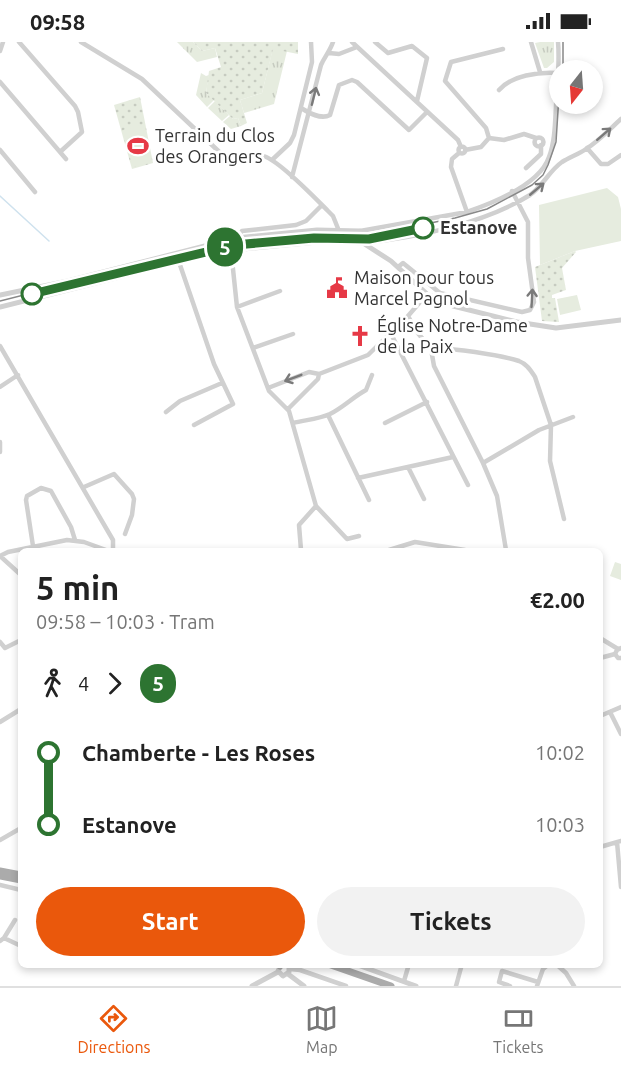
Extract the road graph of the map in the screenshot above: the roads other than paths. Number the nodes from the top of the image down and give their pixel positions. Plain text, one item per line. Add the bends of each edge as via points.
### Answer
1 (3, 42) edge
2 (19, 42) edge
3 (81, 42) edge
4 (311, 42) edge
5 (333, 42) edge
6 (352, 42) edge
7 (375, 42) edge
8 (531, 42) edge
9 (558, 42) edge
10 (357, 46) junction
11 (503, 49) dead end
12 (0, 51) edge
13 (313, 54) junction
14 (327, 54) junction
15 (557, 60) edge
16 (540, 72) junction
17 (549, 73) edge
18 (0, 82) edge
19 (499, 90) dead end
20 (417, 101) junction
21 (301, 108) junction
22 (427, 112) junction
23 (309, 114) junction
24 (555, 114) edge
25 (621, 119) edge
26 (489, 138) junction
27 (587, 148) junction
28 (463, 149) junction
29 (0, 150) edge
30 (60, 152) junction
31 (621, 155) edge
32 (66, 159) dead end
33 (273, 159) junction
34 (526, 168) dead end
35 (292, 177) junction
36 (512, 191) junction
37 (35, 192) dead end
38 (518, 201) junction
39 (322, 205) junction
40 (467, 212) junction
41 (339, 231) junction
42 (360, 231) junction
43 (236, 238) junction
44 (339, 242) junction
45 (363, 243) junction
46 (231, 250) junction
47 (179, 262) junction
48 (399, 265) junction
49 (280, 291) dead end
50 (427, 294) junction
51 (0, 295) edge
52 (0, 307) edge
53 (237, 307) junction
54 (408, 315) junction
55 (621, 320) edge
56 (390, 332) junction
57 (293, 334) dead end
58 (0, 346) edge
59 (253, 348) junction
60 (431, 349) junction
61 (319, 374) junction
62 (18, 375) junction
63 (372, 375) dead end
64 (222, 383) junction
65 (0, 387) edge
66 (268, 388) junction
67 (427, 402) junction
68 (288, 409) junction
69 (166, 412) dead end
70 (328, 415) junction
71 (573, 417) dead end
72 (293, 423) junction
73 (385, 423) dead end
74 (194, 425) dead end
75 (551, 425) junction
76 (0, 442) edge
77 (0, 452) edge
78 (453, 457) junction
79 (483, 463) junction
80 (408, 467) junction
81 (358, 478) junction
82 (468, 485) dead end
83 (84, 487) junction
84 (369, 500) dead end
85 (424, 500) dead end
86 (316, 506) junction
87 (564, 519) dead end
88 (125, 534) dead end
89 (359, 536) dead end
90 (75, 540) junction
91 (408, 543) junction
92 (33, 546) junction
93 (26, 548) edge
94 (100, 548) edge
95 (112, 548) edge
96 (301, 548) edge
97 (394, 548) edge
98 (410, 548) edge
99 (450, 548) edge
100 (506, 548) edge
101 (18, 551) edge
102 (0, 556) edge
103 (18, 572) edge
104 (603, 640) edge
105 (0, 642) edge
106 (18, 642) edge
107 (618, 650) edge
108 (603, 657) edge
109 (621, 658) edge
110 (621, 707) edge
111 (18, 712) edge
112 (610, 712) junction
113 (603, 716) edge
114 (0, 722) edge
115 (621, 734) edge
116 (18, 830) edge
117 (0, 840) edge
118 (619, 841) edge
119 (603, 846) edge
120 (0, 871) edge
121 (18, 874) edge
122 (0, 876) edge
123 (18, 879) edge
124 (0, 885) edge
125 (621, 887) edge
126 (18, 889) edge
127 (15, 920) dead end
128 (2, 940) edge
129 (18, 945) edge
130 (283, 968) edge
131 (339, 968) edge
132 (367, 968) edge
133 (408, 968) edge
134 (461, 968) edge
135 (544, 968) edge
136 (560, 968) edge
137 (404, 981) junction
138 (537, 984) edge
139 (252, 986) edge
140 (304, 986) edge
141 (346, 986) edge
142 (391, 986) edge
143 (416, 986) edge
144 (456, 986) edge
145 (510, 986) edge
146 (574, 986) edge

1 - 12 street
2 - 30 street via 78,112 82,132
3 - 33 street via 142,79 230,162 259,156
4 - 13 street
5 - 14 street
6 - 10 street
7 - 20 street via 388,53 412,46 427,58
8 - 16 street
9 - 15 street
10 - 14 street via 339,54
10 - 20 street
11 - 26 street via 451,62 445,81 486,128
13 - 14 street
13 - 21 street
23 -> 14 street
16 - 17 street
16 - 19 street via 507,83
18 - 30 street
20 - 22 street
21 - 23 street
21 - 33 street via 292,141
22 - 23 street via 409,130 352,80 339,85 330,115
22 - 28 street
23 - 35 street
24 - 36 street via 553,141 544,168
27 -> 25 street
26 - 28 street via 481,147
26 - 34 street via 504,140 524,134 541,138 541,154
27 - 31 street via 601,164
38 -> 27 street via 537,189 562,163
28 - 40 street via 462,154 452,159 451,167
29 - 37 street
30 - 32 street
33 - 35 street
35 - 39 street
36 - 38 street
36 - 40 street
38 - 45 street via 449,226
48 -> 38 street via 405,264 445,295 522,312 530,310 534,303 528,258 529,227
39 - 41 street via 333,216
39 - 43 street via 306,221 242,231
40 - 42 street
41 - 42 street
41 - 43 street
41 - 44 street
42 - 45 street
43 - 51 street
44 - 45 street
44 - 46 street
45 - 48 street
46 - 47 street
46 - 53 street
47 - 52 street
47 - 64 street
48 - 50 street
49 - 53 street
50 - 54 street
50 - 55 street via 453,306 542,326 574,327
53 - 59 street
54 - 56 street
54 - 60 street
56 - 61 street via 368,355
56 - 67 street
57 - 59 street
58 - 62 street
59 - 66 street
60 - 75 street via 520,361 536,377
60 - 79 street via 434,366
61 -> 66 street via 309,372
61 - 68 street
62 - 65 street
62 - 83 street
63 - 70 street via 366,390
64 - 69 street via 180,401
64 - 74 street via 233,404
66 - 68 street
67 - 73 street
67 - 78 street
68 - 72 street
70 - 72 street
70 - 81 street
71 - 75 street
72 - 86 street
75 - 79 street
75 - 87 street via 550,461
76 - 77 street
78 - 80 street
78 - 82 street
79 - 100 street via 501,506
80 - 81 street
80 - 85 street
81 - 84 street
83 - 88 street via 114,474 118,477 134,499
83 - 95 street via 113,540
86 - 89 street via 347,539
86 - 96 street via 299,525
90 - 92 street
90 - 92 street via 51,491 41,488 26,500
90 - 94 street
91 - 97 street
91 - 98 street
91 - 99 street
92 - 93 street
101 - 102 street
102 - 103 street
104 - 107 street
105 - 106 street via 5,648
107 - 108 street
107 - 109 street via 616,657
110 - 112 street
111 - 114 street
112 - 113 street
112 - 115 street
116 - 117 street
118 - 119 street
118 - 125 street
120 - 121 main road
122 - 123 main road
124 - 126 street
127 - 128 street
128 - 129 street
130 - 139 street
130 - 140 street
130 - 141 street
131 - 142 main road
132 - 137 street
133 - 137 street
134 - 144 street
135 - 138 street
136 - 146 street
137 - 143 street
138 - 145 street via 502,970 499,982

